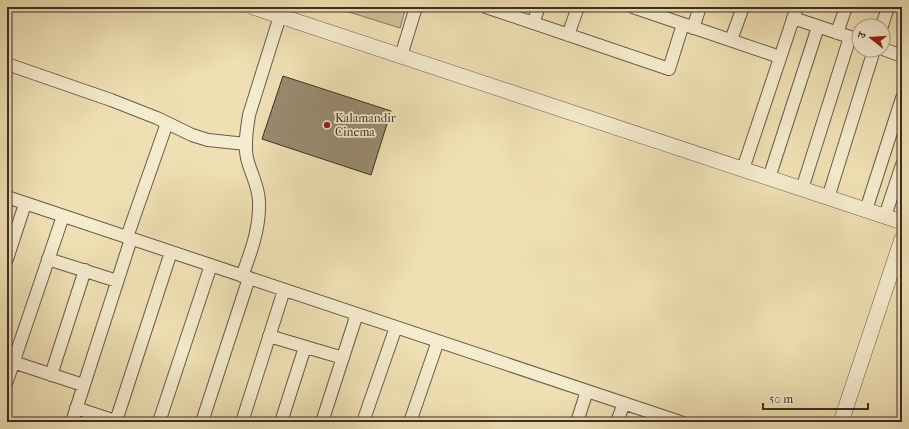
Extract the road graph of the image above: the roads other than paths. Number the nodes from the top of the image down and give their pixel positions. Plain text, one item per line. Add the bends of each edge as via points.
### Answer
1 (253, 7) edge
2 (416, 7) edge
3 (539, 7) edge
4 (578, 7) edge
5 (633, 7) edge
6 (700, 7) edge
7 (743, 7) edge
8 (846, 7) edge
9 (888, 7) edge
10 (494, 8) edge
11 (658, 11) edge
12 (795, 12) edge
13 (280, 16) junction
14 (885, 18) edge
15 (533, 23) junction
16 (688, 26) junction
17 (818, 27) junction
18 (837, 33) junction
19 (568, 35) junction
20 (851, 38) edge
21 (731, 40) junction
22 (851, 48) edge
23 (891, 52) edge
24 (401, 56) junction
25 (902, 56) edge
26 (780, 57) junction
27 (872, 58) edge
28 (7, 64) edge
29 (902, 98) edge
30 (167, 123) junction
31 (246, 144) junction
32 (902, 165) edge
33 (743, 169) junction
34 (769, 178) junction
35 (802, 189) junction
36 (7, 197) edge
37 (828, 198) junction
38 (25, 204) junction
39 (866, 210) junction
40 (63, 216) junction
41 (885, 216) junction
42 (902, 222) edge
43 (129, 238) junction
44 (902, 239) edge
45 (171, 252) junction
46 (7, 259) edge
47 (48, 259) junction
48 (211, 265) junction
49 (85, 270) junction
50 (246, 277) junction
51 (117, 281) junction
52 (284, 290) junction
53 (357, 314) junction
54 (396, 327) junction
55 (269, 336) junction
56 (438, 341) junction
57 (305, 347) junction
58 (343, 358) junction
59 (13, 362) junction
60 (52, 375) junction
61 (7, 381) edge
62 (84, 385) junction
63 (587, 391) junction
64 (624, 403) junction
65 (76, 408) junction
66 (659, 419) edge
67 (72, 422) edge
68 (117, 422) edge
69 (159, 422) edge
70 (202, 422) edge
71 (242, 422) edge
72 (281, 422) edge
73 (322, 422) edge
74 (363, 422) edge
75 (410, 422) edge
76 (577, 422) edge
77 (617, 422) edge
78 (680, 422) edge
79 (841, 422) edge

1 - 13 street
2 - 24 street
3 - 15 street
4 - 19 street
5 - 11 street
6 - 16 street
7 - 21 street
8 - 18 street
9 - 14 street
10 - 15 street
11 - 16 street
12 - 17 street
12 - 26 street
13 - 24 street
13 - 31 street via 249,115
15 - 19 street
16 - 19 street via 669,69
16 - 21 street
17 - 18 street
17 - 34 street
18 - 20 street
21 - 26 street
22 - 35 street
23 - 25 street
24 - 33 street
26 - 33 street
27 - 37 street
28 - 30 street via 111,100
29 - 39 street
30 - 31 street via 208,140
30 - 43 street
31 - 50 street via 247,158 259,201 256,232
32 - 41 street
33 - 34 street
34 - 35 street
35 - 37 street
36 - 38 street
37 - 39 street
38 - 40 street
38 - 46 street
39 - 41 street
40 - 43 street
40 - 47 street
41 - 42 street
43 - 45 street
43 - 51 street
44 - 79 street
45 - 48 street
45 - 68 street
47 - 49 street
47 - 59 street
48 - 50 street
48 - 69 street
49 - 51 street
49 - 60 street
50 - 52 street
50 - 70 street
51 - 62 street
52 - 53 street
52 - 55 street
53 - 54 street
53 - 58 street
54 - 56 street
54 - 74 street
55 - 57 street
55 - 71 street
56 - 63 street
56 - 75 street
57 - 58 street
57 - 72 street
58 - 73 street
59 - 60 street
59 - 61 street
60 - 62 street
62 - 65 street
63 - 64 street
63 - 76 street
64 - 66 street
64 - 77 street
65 - 67 street
65 - 68 street
66 - 78 street

